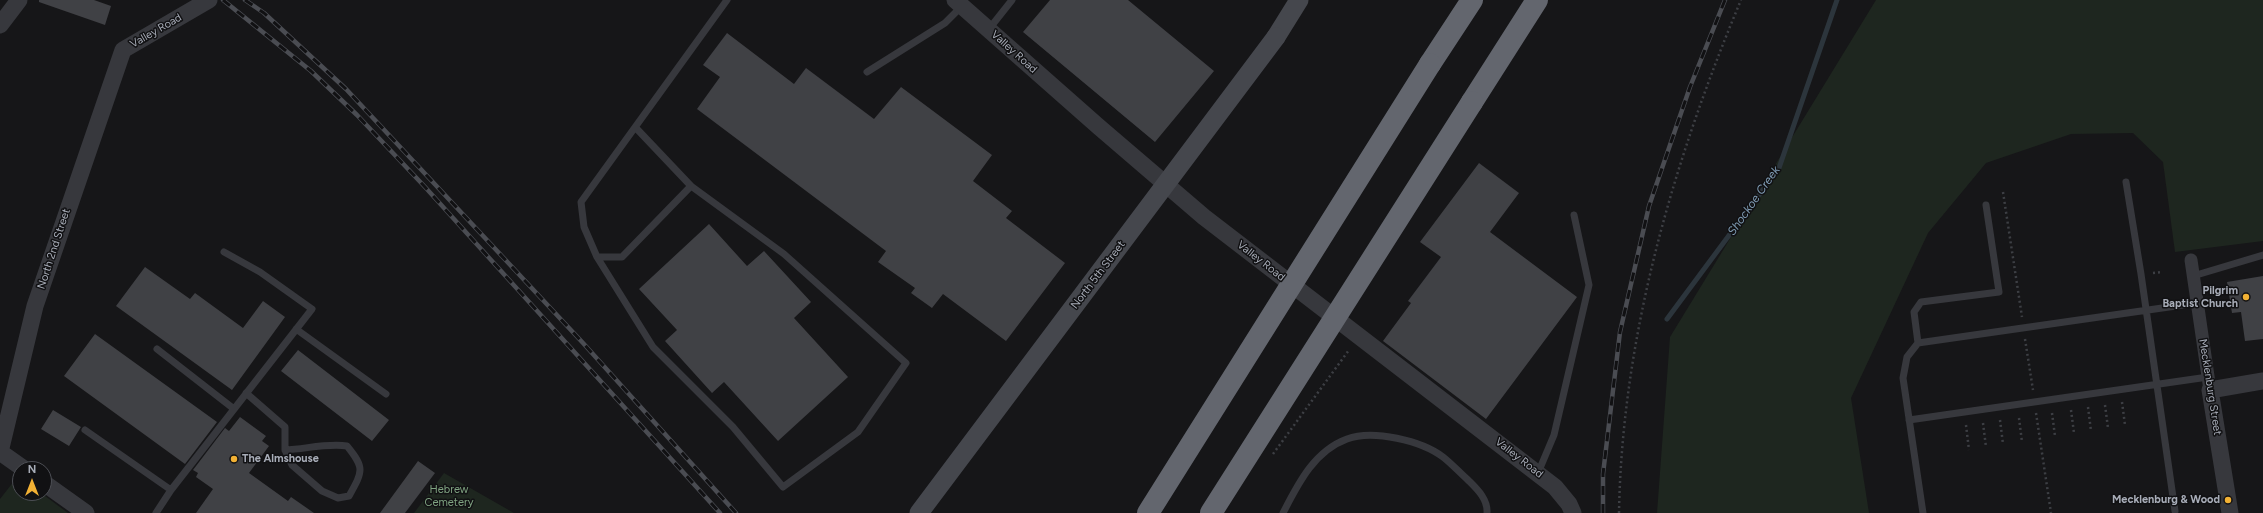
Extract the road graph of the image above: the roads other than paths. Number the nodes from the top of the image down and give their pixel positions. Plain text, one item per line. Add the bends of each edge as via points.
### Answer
1 (19, 0) edge
2 (209, 0) edge
3 (727, 0) edge
4 (1012, 0) edge
5 (1299, 0) edge
6 (1472, 0) edge
7 (1537, 0) edge
8 (959, 3) edge
9 (0, 25) edge
10 (989, 30) junction
11 (123, 50) joint
12 (867, 72) dead end
13 (636, 128) junction
14 (2126, 182) dead end
15 (691, 186) junction
16 (1986, 205) dead end
17 (1574, 215) dead end
18 (224, 252) dead end
19 (2263, 255) edge
20 (597, 257) junction
21 (2191, 260) dead end
22 (2194, 276) junction
23 (2197, 303) junction
24 (2147, 310) junction
25 (296, 329) junction
26 (1918, 343) junction
27 (157, 349) dead end
28 (2263, 381) edge
29 (2156, 383) junction
30 (2209, 383) junction
31 (246, 393) junction
32 (386, 394) dead end
33 (234, 409) junction
34 (1909, 420) junction
35 (85, 430) dead end
36 (285, 450) junction
37 (0, 452) edge
38 (13, 461) edge
39 (1538, 473) junction
40 (52, 489) edge
41 (171, 490) junction
42 (2175, 511) dead end
43 (86, 513) edge
44 (156, 513) edge
45 (920, 513) edge
46 (1148, 513) edge
47 (1211, 513) edge
48 (1283, 513) edge
49 (1487, 513) edge
50 (1573, 513) edge
51 (1923, 513) edge
52 (2230, 513) edge

1 - 9 street
2 - 11 street, Valley Road
3 - 13 lane
4 - 10 lane
5 - 45 main road, North 5th Street, bridge via 1276,37
6 - 46 highway, bridge
7 - 47 highway, bridge
8 - 10 street, Valley Road
8 - 12 lane via 945,23
10 - 39 street, Valley Road via 1204,217
11 - 37 street, North 2nd Street via 35,306
13 - 15 lane
13 - 20 lane via 581,202 584,227
14 - 24 lane
15 - 20 lane via 622,257
15 - 20 lane via 784,254 906,363 858,432 783,487 733,427 653,347
16 - 26 lane via 1999,292 1922,302 1914,312
17 - 39 lane via 1589,286 1554,435
18 - 25 lane via 260,272 312,310
19 - 22 lane
21 - 22 street, Mecklenburg Street
22 - 23 street, Mecklenburg Street
23 - 24 lane
23 - 30 street, Mecklenburg Street
24 - 26 lane
24 - 29 lane
25 - 31 lane
25 - 32 lane
26 - 34 lane via 1907,357 1903,378
27 - 33 lane
28 - 30 street
29 - 30 lane
29 - 34 lane
29 - 42 lane
30 - 52 street, Mecklenburg Street
31 - 33 lane
31 - 36 lane via 285,427
33 - 41 lane
34 - 51 lane
35 - 41 lane
36 - 36 lane via 292,465 322,491 338,498 349,496 359,478 359,462 347,446 331,444
37 - 38 street
39 - 50 street, Valley Road via 1555,487
40 - 43 street
41 - 44 lane
48 - 49 lane via 1303,475 1322,453 1348,438 1371,436 1403,439 1443,457 1477,489 1488,505

